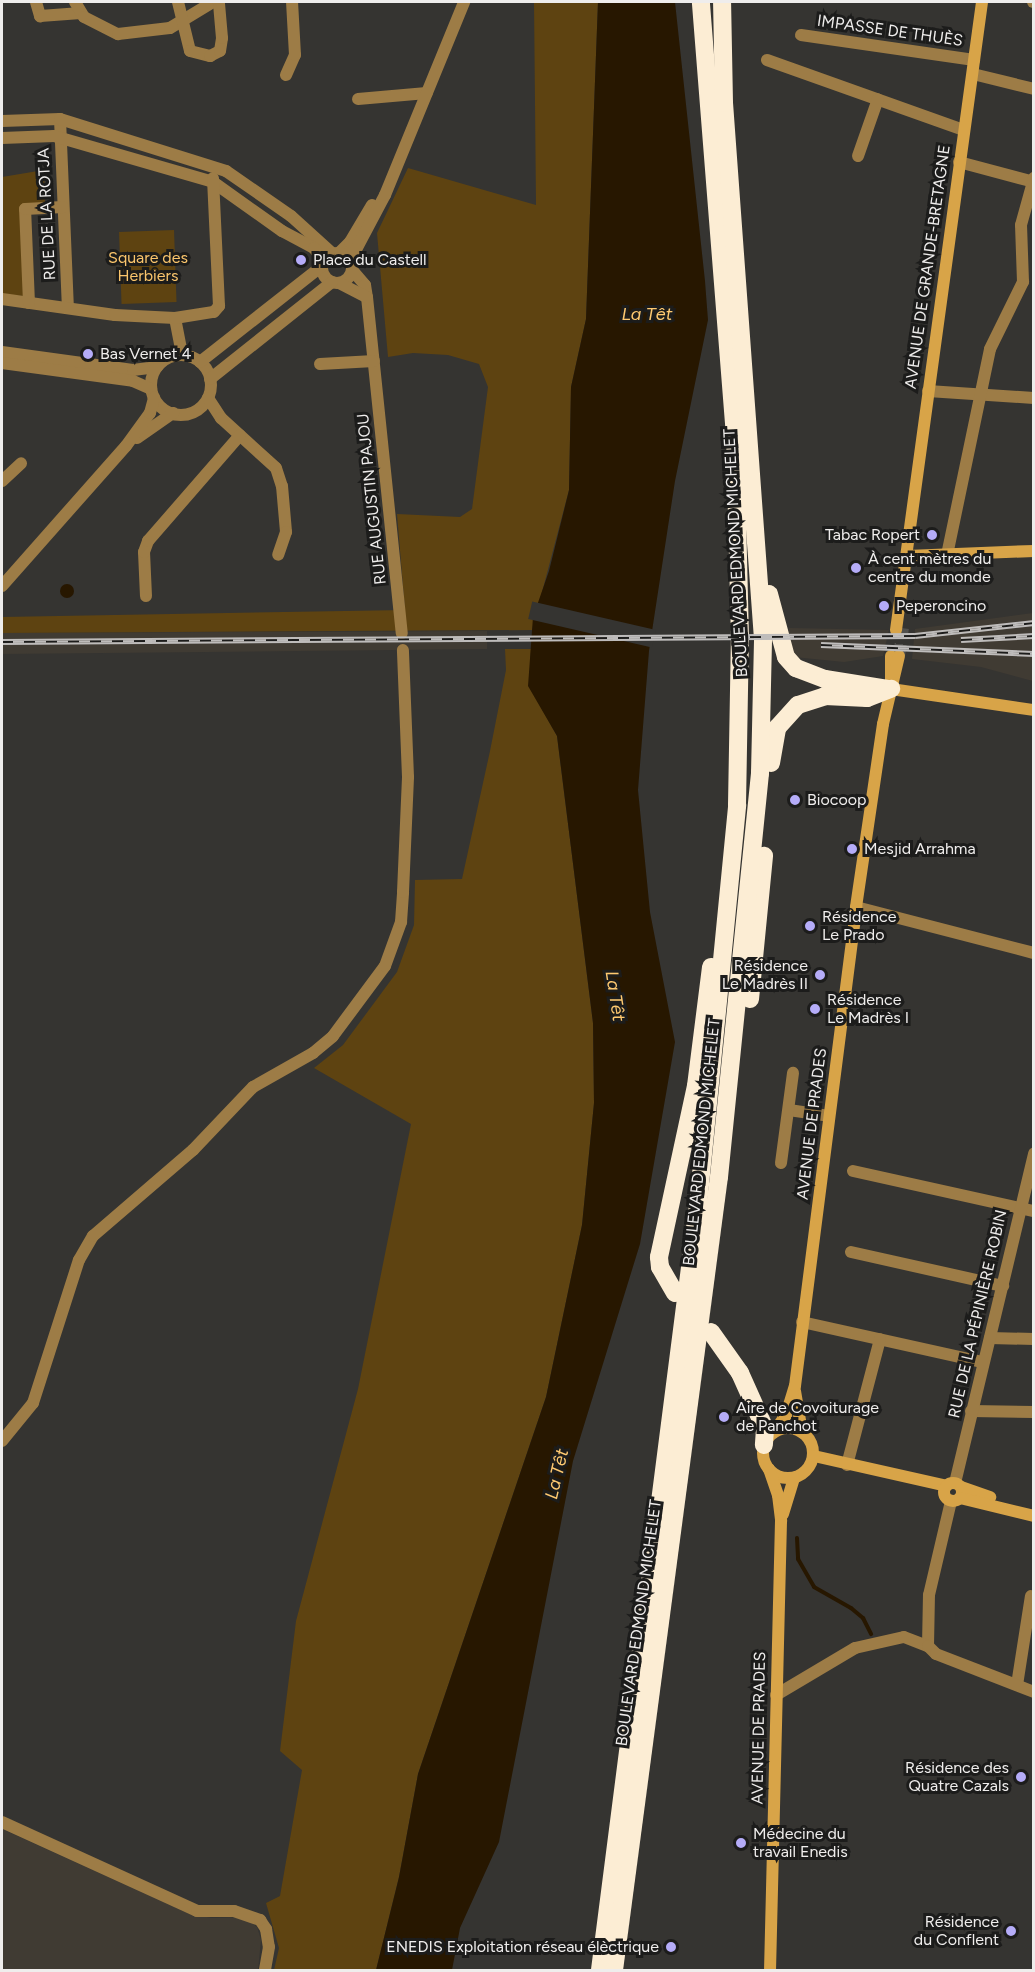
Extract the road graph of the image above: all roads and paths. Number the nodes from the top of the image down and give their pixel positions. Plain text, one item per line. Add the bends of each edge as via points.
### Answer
1 (36, 2) edge
2 (75, 2) edge
3 (178, 2) edge
4 (213, 2) edge
5 (219, 2) edge
6 (292, 2) edge
7 (464, 2) edge
8 (701, 2) edge
9 (709, 2) edge
10 (722, 2) edge
11 (982, 2) edge
12 (81, 13) junction
13 (181, 21) junction
14 (801, 35) dead end
15 (767, 60) dead end
16 (974, 60) junction
17 (973, 74) junction
18 (286, 75) dead end
19 (1034, 89) edge
20 (427, 93) junction
21 (358, 99) dead end
22 (878, 99) junction
23 (64, 120) junction
24 (2, 121) edge
25 (964, 129) junction
26 (712, 135) junction
27 (2, 138) edge
28 (64, 139) junction
29 (858, 156) dead end
30 (959, 162) junction
31 (213, 166) junction
32 (392, 177) junction
33 (1033, 180) edge
34 (213, 182) junction
35 (63, 207) junction
36 (329, 258) junction
37 (1029, 260) edge
38 (351, 266) junction
39 (335, 282) junction
40 (367, 297) junction
41 (2, 299) edge
42 (29, 303) junction
43 (72, 308) junction
44 (174, 318) junction
45 (2, 352) edge
46 (182, 354) junction
47 (374, 361) junction
48 (200, 362) junction
49 (2, 363) edge
50 (320, 364) dead end
51 (156, 367) junction
52 (210, 380) junction
53 (928, 390) junction
54 (152, 394) junction
55 (978, 394) junction
56 (208, 398) junction
57 (1034, 398) edge
58 (194, 411) junction
59 (172, 413) junction
60 (221, 418) junction
61 (240, 435) junction
62 (126, 446) junction
63 (21, 463) dead end
64 (2, 481) edge
65 (757, 544) junction
66 (1034, 551) edge
67 (278, 555) dead end
68 (947, 555) junction
69 (910, 556) junction
70 (2, 586) edge
71 (146, 596) dead end
72 (899, 629) tunnel mouth
73 (402, 633) dead end
74 (403, 650) dead end
75 (895, 656) tunnel mouth
76 (738, 675) junction
77 (891, 689) junction
78 (1034, 710) edge
79 (856, 907) junction
80 (1034, 953) edge
81 (793, 1072) dead end
82 (696, 1086) junction
83 (709, 1101) junction
84 (789, 1110) junction
85 (829, 1116) junction
86 (1034, 1153) edge
87 (781, 1164) dead end
88 (853, 1171) dead end
89 (719, 1177) junction
90 (1020, 1209) junction
91 (1034, 1211) edge
92 (851, 1252) dead end
93 (1003, 1286) junction
94 (675, 1293) dead end
95 (802, 1322) junction
96 (711, 1332) dead end
97 (990, 1338) junction
98 (1034, 1339) edge
99 (880, 1340) junction
100 (983, 1362) junction
101 (795, 1386) junction
102 (971, 1411) junction
103 (1034, 1412) edge
104 (802, 1432) junction
105 (769, 1438) junction
106 (2, 1441) edge
107 (814, 1456) junction
108 (847, 1465) junction
109 (769, 1469) junction
110 (794, 1478) junction
111 (953, 1492) junction
112 (1034, 1516) edge
113 (781, 1521) junction
114 (1031, 1596) dead end
115 (1031, 1610) edge
116 (928, 1646) junction
117 (1017, 1686) junction
118 (1034, 1692) edge
119 (776, 1695) junction
120 (2, 1822) edge
121 (617, 1886) junction
122 (265, 1971) edge
123 (595, 1971) edge
124 (600, 1971) edge
125 (616, 1971) edge
126 (770, 1971) edge

1 - 12 street via 40,16
2 - 12 street
3 - 13 street
4 - 13 street
5 - 13 street via 220,51 210,56 190,51
6 - 18 street via 295,55
7 - 20 street
8 - 26 highway, BOULEVARD EDMOND MICHELET
9 - 26 highway
10 - 65 highway, BOULEVARD EDMOND MICHELET via 724,103
11 - 16 main road, AVENUE DE GRANDE-BRETAGNE
12 - 13 street via 108,32 118,34 170,28
14 - 16 street, IMPASSE DE THUÈS
15 - 22 street
16 - 17 main road, AVENUE DE GRANDE-BRETAGNE
17 - 19 street
17 - 25 main road, AVENUE DE GRANDE-BRETAGNE
20 - 21 street
20 - 32 street
22 - 25 street
22 - 29 street
23 - 24 street
23 - 28 street, RUE DE LA ROTJA
23 - 31 street
25 - 30 main road, AVENUE DE GRANDE-BRETAGNE
26 - 76 highway, BOULEVARD EDMOND MICHELET via 735,436
27 - 28 street
28 - 34 street
28 - 35 street, RUE DE LA ROTJA
28 - 43 street, RUE DE LA ROTJA
30 - 33 street
30 - 53 main road, AVENUE DE GRANDE-BRETAGNE
31 - 34 street
31 - 36 street via 240,178
32 - 36 street via 350,242
32 - 38 street
33 - 37 street via 1021,225
34 - 36 street via 282,231
34 - 44 street via 219,306 214,312
35 - 42 street via 25,209
35 - 43 street, RUE DE LA ROTJA
36 - 38 street
36 - 39 street via 324,276
36 - 48 street
37 - 55 street via 1020,293 990,349
38 - 39 street
38 - 40 street via 365,285
39 - 40 street
39 - 52 street
40 - 47 street, RUE AUGUSTIN PAJOU
41 - 42 street
42 - 43 street
43 - 44 street
44 - 46 street
45 - 51 street via 133,370
46 - 48 street
46 - 51 street via 163,360
47 - 50 street
47 - 73 street, RUE AUGUSTIN PAJOU
48 - 52 street
49 - 54 street via 133,381
51 - 54 street
52 - 56 street
53 - 55 street
53 - 69 main road, AVENUE DE GRANDE-BRETAGNE
54 - 59 street
54 - 62 street via 150,413
55 - 57 street
55 - 68 street
56 - 58 street
56 - 60 street
58 - 59 street
58 - 60 street
59 - 62 street
60 - 61 street
61 - 67 street via 276,468 282,486 286,532
61 - 71 street via 148,541 144,552
62 - 70 street
63 - 64 street
65 - 77 highway via 777,626 791,663 810,675
65 - 89 highway, BOULEVARD EDMOND MICHELET via 763,639 760,773
66 - 68 main road
68 - 69 main road
69 - 72 main road, AVENUE DE GRANDE-BRETAGNE
74 - 106 street via 408,777 403,892 401,922 385,966 333,1036 313,1053 253,1087 193,1150 93,1236 79,1260 37,1395
75 - 77 main road
76 - 82 highway via 725,858
76 - 83 highway, BOULEVARD EDMOND MICHELET via 737,805
77 - 78 main road
77 - 79 main road, AVENUE DE PRADES
77 - 89 highway via 867,698 825,696 810,700 798,705 777,728 734,1140
79 - 80 street
79 - 85 main road, AVENUE DE PRADES
81 - 84 street
82 - 83 highway
82 - 94 highway via 659,1257 663,1274
83 - 121 highway, BOULEVARD EDMOND MICHELET
84 - 85 street
84 - 87 street
85 - 95 main road, AVENUE DE PRADES
86 - 90 street, RUE DE LA PÉPINIÈRE ROBIN
88 - 90 street
89 - 121 highway, BOULEVARD EDMOND MICHELET
90 - 91 street
90 - 93 street, RUE DE LA PÉPINIÈRE ROBIN
92 - 93 street
93 - 97 street, RUE DE LA PÉPINIÈRE ROBIN
95 - 99 street
95 - 101 main road, AVENUE DE PRADES
96 - 105 highway via 740,1373
97 - 98 street
97 - 100 street, RUE DE LA PÉPINIÈRE ROBIN
99 - 100 street
99 - 108 street
100 - 102 street, RUE DE LA PÉPINIÈRE ROBIN
101 - 104 main road, AVENUE DE PRADES
101 - 105 main road, AVENUE DE PRADES via 786,1415
102 - 103 street
102 - 111 street, RUE DE LA PÉPINIÈRE ROBIN
104 - 105 main road via 788,1428
104 - 107 main road via 812,1443
105 - 109 main road via 763,1459
107 - 108 main road
107 - 110 main road via 809,1468
108 - 111 main road via 901,1475
109 - 110 main road via 780,1478
109 - 113 main road, AVENUE DE PRADES
110 - 113 main road, AVENUE DE PRADES
111 - 112 main road
111 - 116 street, RUE DE LA PÉPINIÈRE ROBIN via 929,1595
113 - 119 main road, AVENUE DE PRADES
114 - 115 street
115 - 117 street
116 - 117 street via 936,1654
116 - 119 street via 904,1637 855,1648
117 - 118 street
119 - 126 main road, AVENUE DE PRADES
120 - 122 street via 197,1911 234,1911 260,1920 266,1929 268,1947
121 - 123 highway
121 - 124 highway
121 - 125 highway

